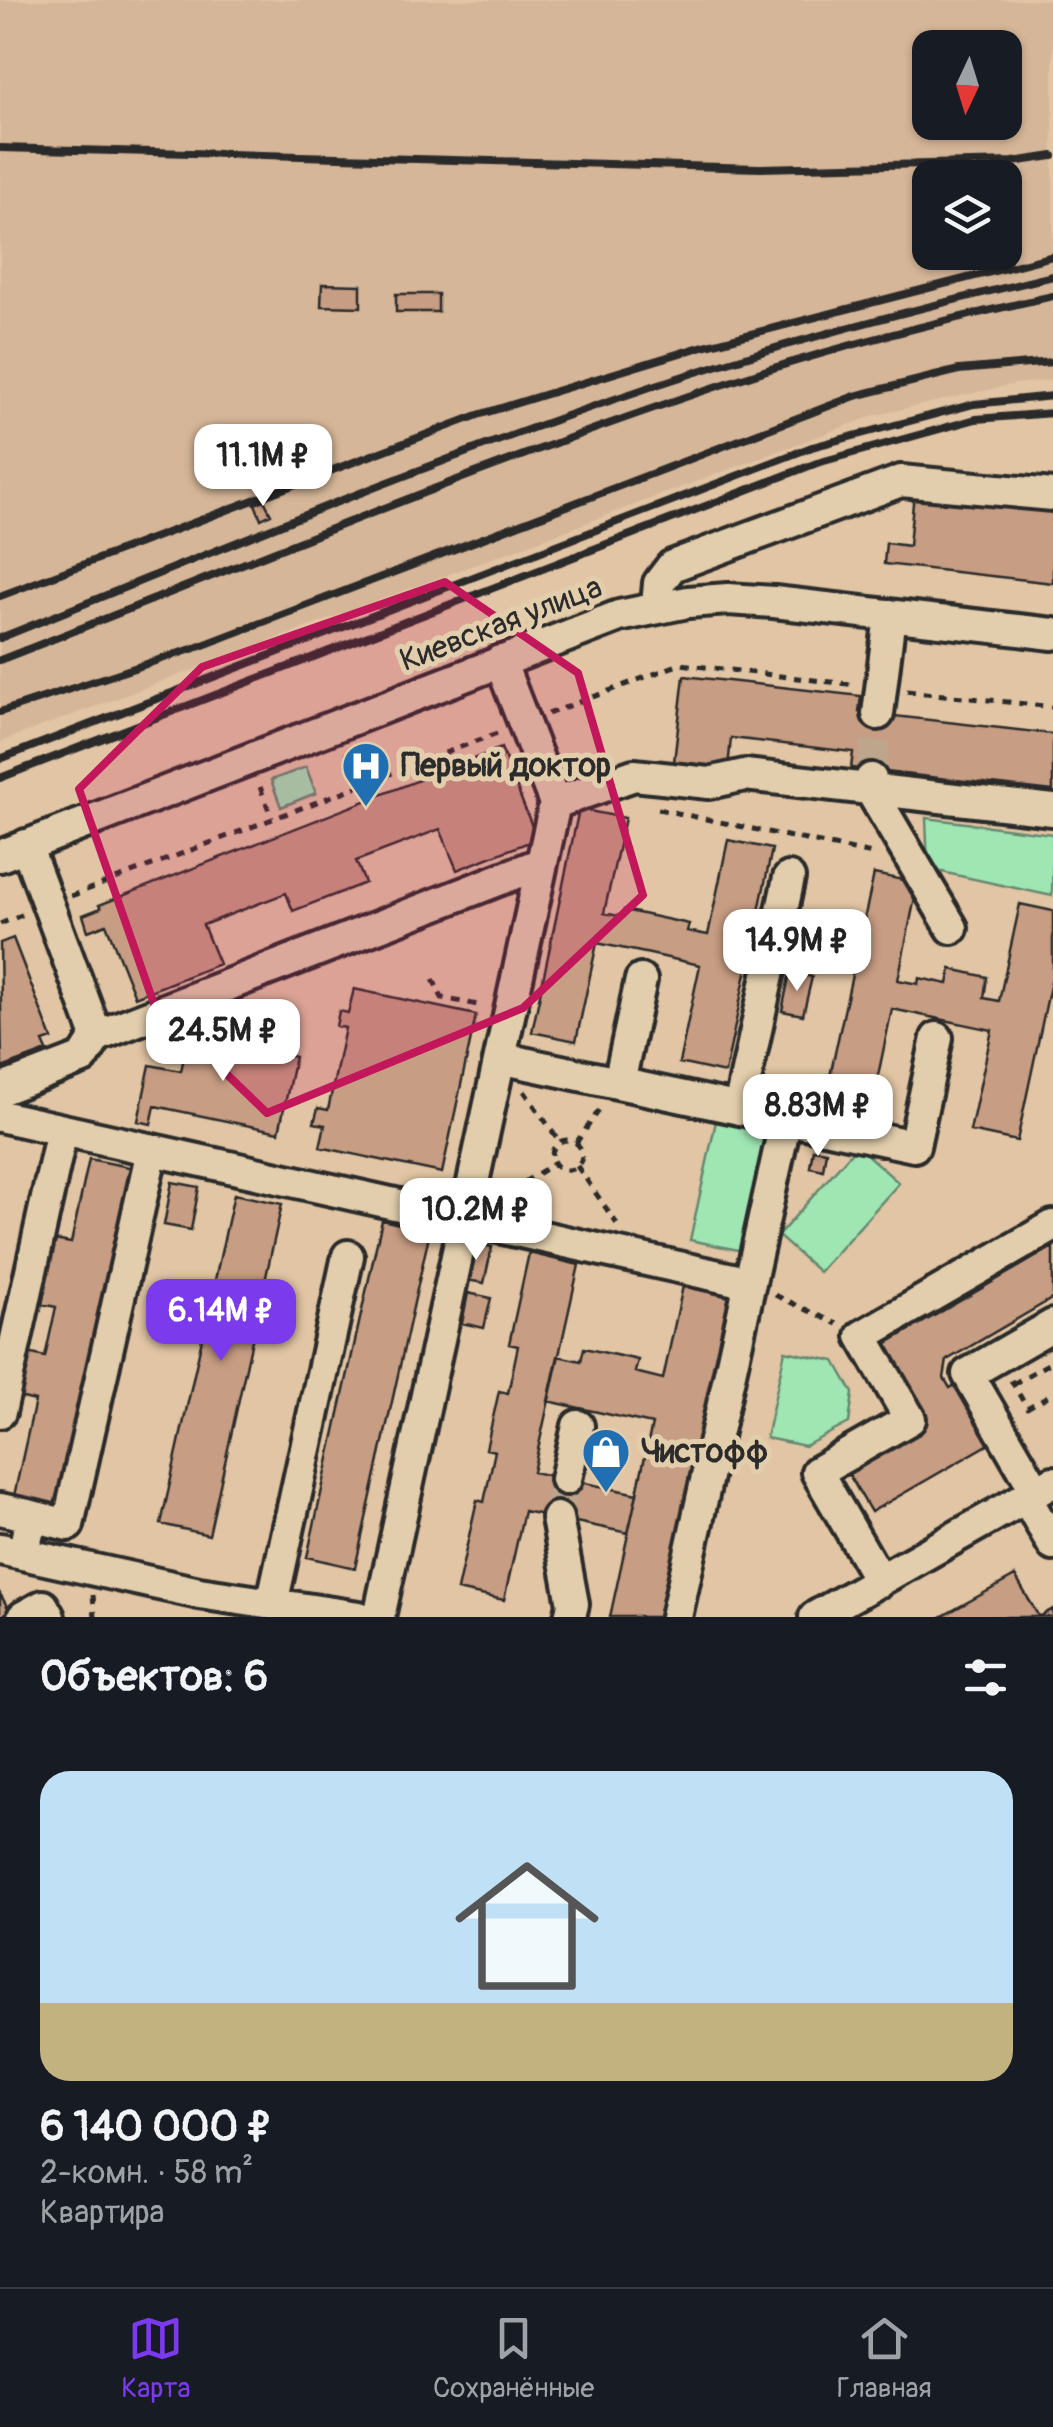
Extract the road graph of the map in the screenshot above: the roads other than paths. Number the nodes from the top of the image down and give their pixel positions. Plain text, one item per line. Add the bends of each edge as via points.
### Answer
1 (1053, 495) edge
2 (657, 606) junction
3 (890, 615) junction
4 (1053, 634) edge
5 (500, 661) junction
6 (878, 714) tunnel mouth
7 (871, 780) junction
8 (555, 803) junction
9 (1053, 810) edge
10 (13, 850) edge
11 (542, 863) junction
12 (789, 878) dead end
13 (952, 928) dead end
14 (641, 980) dead end
15 (97, 1036) junction
16 (937, 1038) dead end
17 (500, 1058) junction
18 (619, 1083) junction
19 (0, 1090) edge
20 (739, 1109) junction
21 (0, 1116) edge
22 (786, 1118) junction
23 (62, 1130) junction
24 (152, 1150) junction
25 (465, 1220) junction
26 (1053, 1226) edge
27 (348, 1256) dead end
28 (750, 1284) junction
29 (1053, 1325) edge
30 (0, 1412) edge
31 (578, 1426) dead end
32 (566, 1479) tunnel mouth
33 (1038, 1490) edge
34 (0, 1510) edge
35 (32, 1516) junction
36 (557, 1518) tunnel mouth
37 (1053, 1546) edge
38 (12, 1551) edge
39 (880, 1581) junction
40 (272, 1604) junction
41 (23, 1617) edge
42 (49, 1617) edge
43 (359, 1617) edge
44 (379, 1617) edge
45 (570, 1617) edge
46 (676, 1617) edge
47 (816, 1617) edge

1 - 2 street via 901,480 672,566 659,583
2 - 3 street, Киевская улица via 728,599
2 - 5 street, Киевская улица
3 - 4 street, Киевская улица
3 - 6 street
5 - 8 street
5 - 10 street, Киевская улица
7 - 8 street via 746,775 710,783 634,775
7 - 9 street
7 - 13 street
8 - 11 street
10 - 15 street
11 - 15 street
11 - 17 street
12 - 20 street
14 - 18 street
15 - 19 street via 83,1058
16 - 22 street via 914,1146
17 - 18 street
17 - 25 street
18 - 20 street
20 - 22 street
21 - 23 street
22 - 28 street
23 - 24 street
23 - 30 street
24 - 25 street
24 - 35 street via 68,1525
25 - 28 street
25 - 44 street
26 - 39 street via 862,1336 910,1418 816,1472
27 - 40 street
28 - 46 street
29 - 33 street via 968,1374
31 - 32 street
33 - 37 street
33 - 39 street
34 - 35 street
35 - 38 street
36 - 45 street
38 - 40 street
39 - 47 street
40 - 43 street
41 - 42 street via 43,1606

